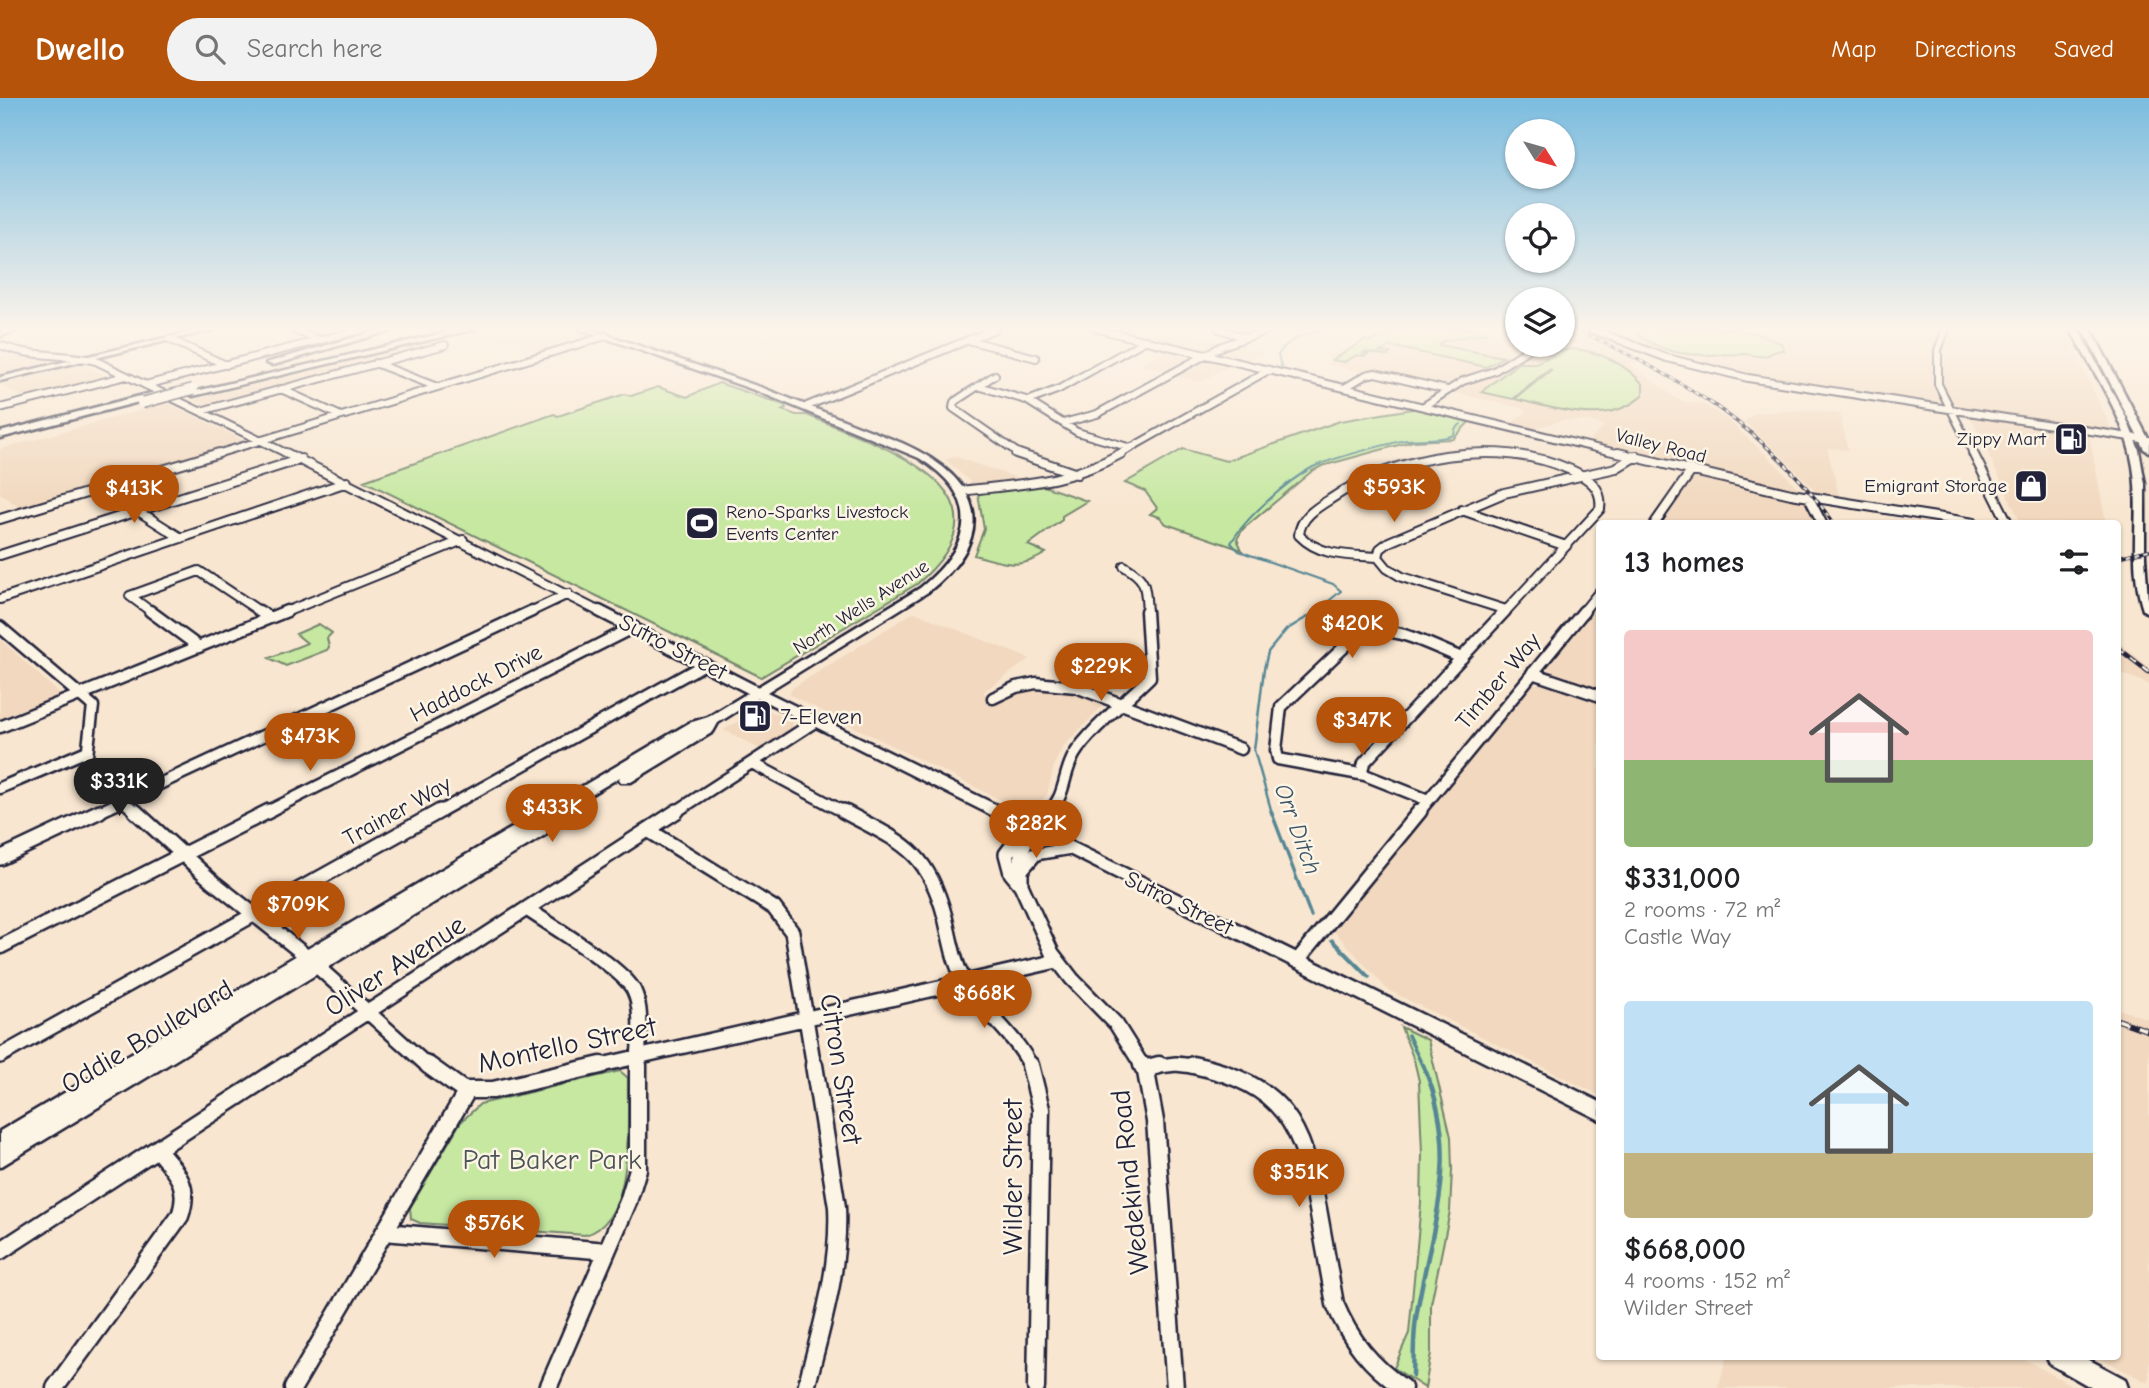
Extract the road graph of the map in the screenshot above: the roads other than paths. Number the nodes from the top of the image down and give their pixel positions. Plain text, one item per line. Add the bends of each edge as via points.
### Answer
1 (74, 389) edge
2 (154, 389) edge
3 (189, 389) edge
4 (190, 389) edge
5 (281, 389) joint
6 (430, 389) edge
7 (759, 389) edge
8 (848, 389) edge
9 (973, 389) edge
10 (989, 389) edge
11 (1060, 389) edge
12 (1143, 389) edge
13 (1235, 389) edge
14 (1355, 389) edge
15 (1444, 389) edge
16 (1825, 389) edge
17 (1942, 389) edge
18 (2105, 389) edge
19 (2118, 389) edge
20 (1447, 390) joint
21 (1028, 401) junction
22 (142, 402) junction
23 (807, 406) junction
24 (1424, 406) junction
25 (0, 408) edge
26 (1952, 410) junction
27 (201, 411) junction
28 (341, 416) junction
29 (1063, 423) junction
30 (2129, 437) junction
31 (0, 439) edge
32 (262, 439) junction
33 (2148, 440) edge
34 (1131, 448) junction
35 (1636, 456) junction
36 (301, 459) junction
37 (1692, 470) junction
38 (1076, 474) junction
39 (1581, 475) junction
40 (347, 482) junction
41 (102, 488) junction
42 (960, 491) junction
43 (1810, 498) junction
44 (1462, 510) junction
45 (139, 511) junction
46 (0, 519) edge
47 (1658, 520) edge
48 (1821, 520) edge
49 (1954, 520) edge
50 (2007, 520) edge
51 (181, 538) junction
52 (463, 540) junction
53 (1566, 546) junction
54 (0, 555) edge
55 (1378, 557) junction
56 (1124, 566) dead end
57 (568, 594) junction
58 (1596, 596) edge
59 (0, 599) edge
60 (1506, 610) junction
61 (2149, 610) edge
62 (270, 618) junction
63 (0, 627) edge
64 (634, 627) junction
65 (199, 647) junction
66 (1462, 657) junction
67 (705, 664) junction
68 (1532, 673) junction
69 (759, 692) junction
70 (81, 694) junction
71 (1596, 695) edge
72 (993, 698) dead end
73 (1122, 704) junction
74 (816, 722) junction
75 (0, 727) edge
76 (1241, 749) dead end
77 (87, 751) junction
78 (752, 763) junction
79 (1361, 774) junction
80 (0, 788) edge
81 (1427, 800) junction
82 (123, 801) junction
83 (648, 830) junction
84 (1031, 830) junction
85 (1069, 849) junction
86 (184, 855) junction
87 (0, 858) edge
88 (1021, 869) junction
89 (1021, 886) junction
90 (527, 909) junction
91 (253, 916) junction
92 (0, 947) edge
93 (1057, 961) junction
94 (1297, 961) junction
95 (312, 962) junction
96 (966, 982) junction
97 (367, 1013) junction
98 (806, 1017) junction
99 (0, 1056) edge
100 (638, 1056) junction
101 (1144, 1069) junction
102 (467, 1091) junction
103 (1596, 1110) edge
104 (0, 1142) edge
105 (157, 1149) junction
106 (0, 1158) edge
107 (384, 1232) junction
108 (0, 1251) edge
109 (607, 1251) junction
110 (2065, 1360) edge
111 (55, 1388) edge
112 (293, 1388) edge
113 (548, 1388) edge
114 (806, 1388) edge
115 (1036, 1388) edge
116 (1175, 1388) edge
117 (1403, 1388) edge
118 (2116, 1388) edge

1 - 25 street
2 - 27 street, Sutro Street
3 - 22 highway, bridge
4 - 22 highway, bridge
5 - 27 street
5 - 28 street
6 - 28 street
7 - 23 main road, North Wells Avenue
8 - 23 street
9 - 38 street via 954,402 953,408 1014,452
10 - 21 street
11 - 21 street
12 - 29 street via 1101,412
13 - 34 street
14 - 24 street, Valley Road
15 - 20 street
16 - 26 street
17 - 26 street
18 - 30 main road
19 - 33 main road
20 - 24 street
21 - 29 street
22 - 31 highway
23 - 42 main road, North Wells Avenue via 917,454 945,473
24 - 35 street, Valley Road
26 - 30 street
26 - 50 street
27 - 32 street, Sutro Street
28 - 32 street
29 - 34 street
30 - 33 street
30 - 61 main road via 2138,467 2140,579
32 - 36 street, Sutro Street
32 - 41 street
34 - 38 street
35 - 37 street, Valley Road
35 - 39 street via 1616,468
36 - 40 street, Sutro Street
36 - 45 street
37 - 43 street, Valley Road
37 - 47 street
38 - 42 street
39 - 44 street via 1519,488
39 - 53 street via 1598,487 1603,501
39 - 55 street via 1514,455 1429,461 1356,484 1325,502 1300,526 1301,539 1321,550
40 - 51 street
40 - 52 street, Sutro Street
41 - 45 street
41 - 46 street
42 - 69 main road, North Wells Avenue via 970,513 970,526 964,546 946,572 915,597
43 - 48 street
43 - 49 street, Valley Road
44 - 53 street
44 - 55 street via 1389,542
45 - 51 street
45 - 54 street
51 - 59 street
52 - 57 street, Sutro Street
52 - 62 street
53 - 60 street
55 - 60 street via 1402,577
56 - 73 street, Wedekind Road via 1145,583 1152,671 1147,683
57 - 64 street, Sutro Street
57 - 82 street
58 - 68 street, Timber Way
60 - 66 street
62 - 65 street
62 - 65 street via 199,571 130,596
63 - 70 street
64 - 67 street, Sutro Street
64 - 86 street, Haddock Drive
65 - 70 street
66 - 79 street via 1364,763
66 - 79 street via 1371,628 1362,631 1282,707 1278,759
67 - 69 street, Sutro Street
67 - 91 street, Trainer Way
68 - 71 street
68 - 81 street, Timber Way
69 - 74 main road, Sutro Street
69 - 95 main road, Oddie Boulevard via 713,720 699,735
70 - 75 street
70 - 77 street via 93,706 94,714
72 - 73 street via 1016,687 1055,683
73 - 76 street
73 - 84 street, Wedekind Road via 1076,752 1061,797
74 - 78 street, Oliver Avenue
74 - 84 main road, Sutro Street
77 - 80 street
77 - 82 street, Montello Street via 91,772
78 - 83 street, Oliver Avenue
78 - 96 street, Wilder Street via 921,857 931,874
79 - 81 street
81 - 94 street, Timber Way
82 - 86 street, Montello Street
82 - 87 street
83 - 90 street, Oliver Avenue
83 - 98 street, Citron Street via 781,914 792,932
84 - 85 main road, Sutro Street
84 - 88 street, Wedekind Road via 1021,852
84 - 89 street, Wedekind Road via 1014,841 1006,854 1011,873
85 - 88 main road via 1034,854
85 - 94 main road, Sutro Street
86 - 91 street, Montello Street
86 - 92 street, Haddock Drive
88 - 89 street, Wedekind Road
89 - 93 street, Wedekind Road
90 - 97 street, Oliver Avenue
90 - 100 street via 612,968 634,991
91 - 95 street, Montello Street
91 - 99 street, Trainer Way
93 - 96 street, Montello Street
93 - 101 street, Wedekind Road via 1116,1024
94 - 103 main road, Sutro Street
95 - 97 street, Montello Street
95 - 104 main road, Oddie Boulevard
95 - 106 main road, Oddie Boulevard
96 - 98 street, Montello Street
96 - 115 street, Wilder Street via 1025,1052 1039,1093
97 - 102 street, Montello Street via 451,1085
97 - 105 street, Oliver Avenue
98 - 100 street, Montello Street
98 - 114 street, Citron Street via 840,1238
100 - 102 street, Montello Street via 493,1090
100 - 109 street via 638,1169
101 - 116 street, Wedekind Road via 1155,1121
101 - 117 street via 1175,1062 1202,1066 1255,1087 1290,1116 1310,1163 1342,1324 1368,1362
102 - 107 street
105 - 108 street, Oliver Avenue
105 - 111 street via 186,1186 185,1205 172,1230
107 - 109 street
107 - 112 street
109 - 113 street
110 - 118 main road

